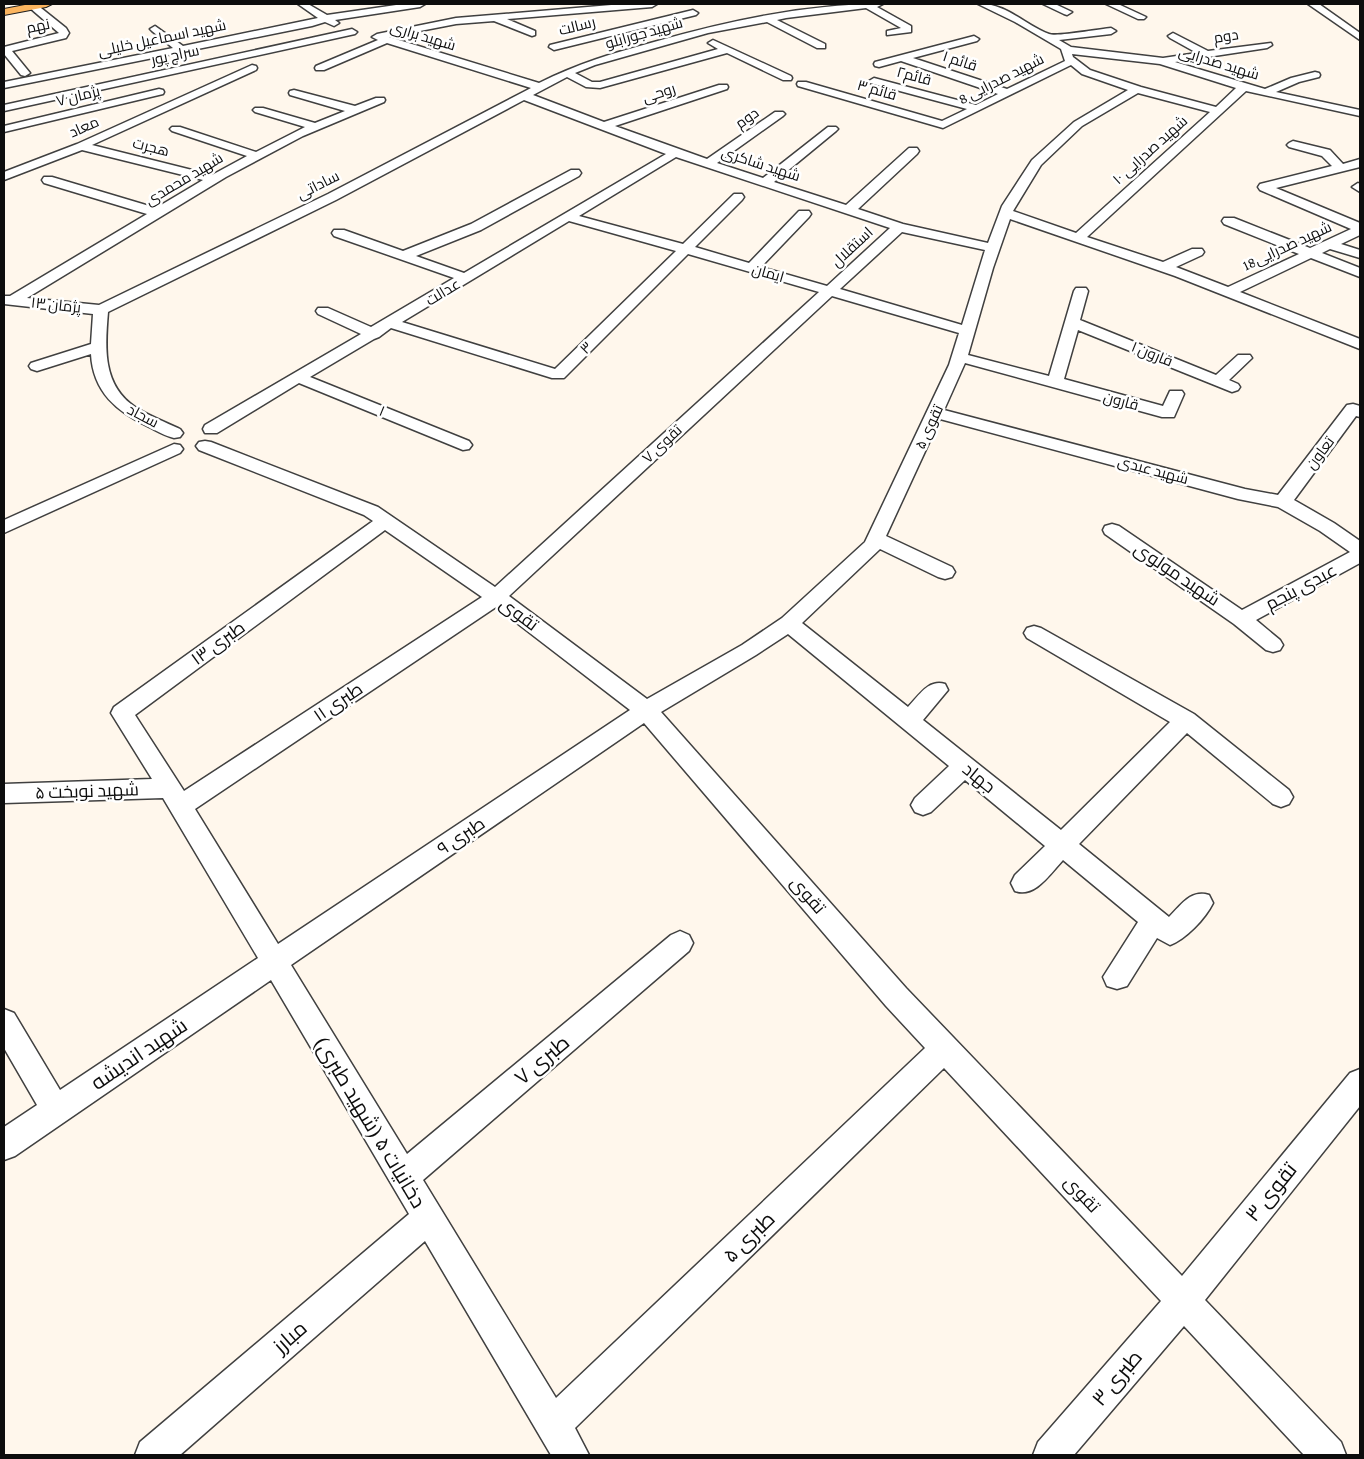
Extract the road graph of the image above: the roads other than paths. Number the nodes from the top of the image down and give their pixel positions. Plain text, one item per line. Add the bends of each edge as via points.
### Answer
1 (4, 4) edge
2 (8, 4) edge
3 (46, 4) edge
4 (302, 4) edge
5 (420, 4) edge
6 (652, 4) edge
7 (677, 4) edge
8 (879, 4) edge
9 (983, 4) edge
10 (1048, 4) edge
11 (1113, 4) edge
12 (1313, 4) edge
13 (867, 5) junction
14 (33, 6) junction
15 (588, 11) junction
16 (4, 12) edge
17 (1067, 12) dead end
18 (693, 13) junction
19 (1141, 17) dead end
20 (326, 18) junction
21 (495, 18) junction
22 (767, 18) junction
23 (720, 27) junction
24 (154, 29) dead end
25 (616, 32) junction
26 (1111, 32) dead end
27 (532, 33) dead end
28 (890, 33) dead end
29 (694, 34) junction
30 (369, 36) junction
31 (1173, 36) dead end
32 (1360, 37) edge
33 (1049, 38) junction
34 (974, 39) dead end
35 (1267, 45) dead end
36 (821, 46) dead end
37 (554, 47) dead end
38 (181, 49) junction
39 (727, 50) junction
40 (1207, 54) junction
41 (1069, 55) junction
42 (902, 58) junction
43 (1161, 61) junction
44 (112, 63) junction
45 (879, 64) dead end
46 (252, 68) dead end
47 (320, 68) dead end
48 (567, 72) junction
49 (25, 73) dead end
50 (1315, 75) dead end
51 (787, 78) dead end
52 (137, 79) junction
53 (874, 81) dead end
54 (802, 84) dead end
55 (4, 85) edge
56 (540, 87) junction
57 (723, 87) dead end
58 (1244, 87) junction
59 (1137, 88) junction
60 (159, 92) junction
61 (1266, 92) junction
62 (294, 93) dead end
63 (1007, 93) junction
64 (524, 96) junction
65 (380, 100) dead end
66 (175, 102) junction
67 (4, 108) edge
68 (976, 108) junction
69 (259, 110) dead end
70 (356, 110) junction
71 (1218, 111) junction
72 (1360, 113) edge
73 (779, 114) dead end
74 (943, 125) joint
75 (604, 126) junction
76 (316, 127) junction
77 (176, 129) dead end
78 (4, 130) edge
79 (832, 130) dead end
80 (1294, 145) dead end
81 (81, 146) junction
82 (913, 151) dead end
83 (675, 153) junction
84 (257, 156) junction
85 (1360, 163) edge
86 (708, 164) junction
87 (1340, 168) junction
88 (576, 173) dead end
89 (4, 176) edge
90 (214, 179) junction
91 (48, 180) dead end
92 (765, 183) junction
93 (738, 197) dead end
94 (849, 210) junction
95 (158, 213) junction
96 (1006, 213) junction
97 (804, 214) dead end
98 (568, 217) junction
99 (1229, 221) dead end
100 (898, 227) junction
101 (1360, 229) edge
102 (339, 233) dead end
103 (1078, 238) junction
104 (1329, 245) junction
105 (993, 248) junction
106 (686, 249) junction
107 (1197, 252) dead end
108 (1308, 254) junction
109 (1360, 254) edge
110 (403, 256) junction
111 (1164, 267) junction
112 (752, 268) junction
113 (1360, 274) edge
114 (466, 278) junction
115 (828, 291) junction
116 (1081, 291) dead end
117 (1228, 292) junction
118 (8, 301) edge
119 (104, 309) junction
120 (323, 311) dead end
121 (1072, 322) junction
122 (391, 323) junction
123 (967, 331) junction
124 (374, 334) junction
125 (1360, 344) edge
126 (98, 347) junction
127 (960, 357) junction
128 (1244, 358) dead end
129 (37, 366) dead end
130 (300, 378) junction
131 (1055, 382) junction
132 (1176, 394) dead end
133 (1360, 412) edge
134 (936, 413) junction
135 (191, 435) junction
136 (464, 445) dead end
137 (1283, 502) junction
138 (386, 521) junction
139 (4, 527) edge
140 (1112, 530) dead end
141 (876, 539) junction
142 (1360, 550) edge
143 (1360, 555) edge
144 (945, 572) dead end
145 (496, 597) junction
146 (1241, 619) junction
147 (789, 623) junction
148 (1034, 633) dead end
149 (1273, 645) dead end
150 (937, 690) dead end
151 (646, 710) junction
152 (1186, 720) junction
153 (909, 721) junction
154 (965, 766) junction
155 (4, 794) edge
156 (175, 797) junction
157 (1281, 797) dead end
158 (923, 804) dead end
159 (1062, 845) junction
160 (1024, 883) dead end
161 (1200, 902) dead end
162 (1162, 927) junction
163 (680, 943) dead end
164 (275, 963) junction
165 (1118, 977) dead end
166 (4, 1022) edge
167 (945, 1048) junction
168 (1360, 1083) edge
169 (56, 1110) junction
170 (4, 1145) edge
171 (403, 1177) junction
172 (428, 1218) junction
173 (1183, 1301) junction
174 (553, 1425) junction
175 (153, 1455) edge
176 (571, 1455) edge
177 (1051, 1455) edge
178 (1328, 1455) edge

1 - 2 main road
3 - 14 main road
4 - 20 street, شهید براری
5 - 20 street, شهید اسماعیل خلیلی
6 - 15 street
7 - 18 street
8 - 13 street, شهید جورابلو
9 - 33 street, شهید صدرایی
10 - 17 street
11 - 19 street
12 - 32 street
13 - 22 street, شهید جورابلو
13 - 28 street via 908,28
14 - 16 main road
14 - 49 street, نهم via 64,33 8,49 7,52
15 - 21 street
15 - 25 street
18 - 23 street
18 - 25 street, رسالت
20 - 30 street, شهید براری
20 - 38 street, شهید اسماعیل خلیلی
21 - 27 street
21 - 30 street via 456,21
22 - 23 street, شهید جورابلو
22 - 36 street
23 - 29 street, شهید جورابلو
24 - 38 street
25 - 37 street, رسالت
26 - 33 street
29 - 39 street
29 - 48 street, شهید جورابلو
30 - 47 street
30 - 52 street, سراج پور
30 - 56 street, شهید براری
31 - 40 street
33 - 41 street, شهید صدرایی
34 - 42 street
35 - 40 street, دوم
38 - 44 street, شهید اسماعیل خلیلی
39 - 48 street via 600,85 590,85
39 - 51 street
40 - 43 street, دوم
41 - 43 street, شهید صدرایی
41 - 59 street, شهید صدرایی via 1086,72
41 - 63 street, شهید صدرایی 8
42 - 45 street
42 - 63 street, قائم ۱
43 - 58 street, شهید صدرایی
44 - 52 street
44 - 55 street, شهید اسماعیل خلیلی
46 - 66 street, معاد
48 - 56 street, شهید جورابلو
50 - 61 street
52 - 60 street
52 - 67 street, سراج پور
53 - 68 street, قائم۲
54 - 74 street, قائم ۳
56 - 64 street, ساداتی
57 - 75 street, روحی
58 - 61 street, شهید صدرایی
58 - 71 street, شهید صدرایی ۱۰
59 - 71 street, شهید صدرایی
59 - 96 street, تقوی ۵ via 1078,124 1036,163
60 - 66 street
60 - 78 street, پژمان ۷
61 - 72 street, شهید صدرایی
62 - 70 street
63 - 68 street, شهید صدرایی 8
64 - 75 street, شهید شاکری
64 - 119 street, ساداتی via 332,197
65 - 70 street, شهید محمدی
66 - 81 street, معاد
68 - 74 street, شهید صدرایی 8
69 - 76 street
70 - 76 street, شهید محمدی
71 - 103 street, شهید صدرایی ۱۰
73 - 86 street, دوم
75 - 83 street, شهید شاکری
76 - 84 street, شهید محمدی
77 - 84 street
79 - 92 street
80 - 87 street via 1326,153
81 - 89 street, معاد
81 - 90 street, هجرت
82 - 94 street
83 - 86 street, شهید شاکری
83 - 98 street, عدالت
84 - 90 street, شهید محمدی
85 - 87 street
86 - 92 street, شهید شاکری
87 - 101 street via 1264,186
88 - 110 street via 476,227
90 - 95 street, شهید محمدی
91 - 95 street
92 - 94 street, شهید شاکری
93 - 106 street, ۳
94 - 100 street, شهید شاکری
95 - 118 street, شهید محمدی
96 - 103 street
96 - 105 street, تقوی ۵
97 - 112 street
98 - 106 street, ایمان
98 - 114 street, عدالت
99 - 108 street
100 - 105 street, شهید شاکری
100 - 115 street, استقلال
101 - 104 street, شهید صدرایی18
102 - 110 street
103 - 111 street
104 - 108 street, شهید صدرایی18
104 - 109 street
105 - 123 street, تقوی ۵
106 - 112 street, ایمان
106 - 122 street, ۳ via 558,375
107 - 111 street
108 - 113 street
108 - 117 street, شهید صدرایی18
110 - 114 street
111 - 117 street
112 - 115 street, ایمان
114 - 122 street, عدالت
115 - 123 street, ایمان
115 - 145 street, تقوی ۷
116 - 121 street
117 - 125 street
118 - 119 street, پژمان ۱۳
119 - 126 street, سجاد
120 - 124 street
121 - 128 street, قارون ۱ via 1225,384
121 - 131 street
122 - 124 street, عدالت
123 - 127 street, تقوی ۵
124 - 130 street, عدالت
126 - 129 street
126 - 135 street, سجاد via 100,370 122,405
127 - 131 street, قارون
127 - 134 street, تقوی ۵
130 - 135 street, عدالت
130 - 136 street, ۱
131 - 132 street, قارون via 1168,413
133 - 137 street, تعاون via 1353,409
134 - 137 street, شهید عبدی via 1244,495
134 - 141 street, تقوی ۵
135 - 138 street, تقوی via 371,511
135 - 139 street, عدالت
137 - 142 street, شهید عبدی
138 - 145 street, تقوی
138 - 156 street, طبری ۱۳ via 122,713
140 - 146 street, شهید مولوی
141 - 144 street
141 - 147 street, تقوی ۵
143 - 146 street, عبدی پنجم
145 - 151 street, تقوی
145 - 156 street, طبری ۱۱
146 - 149 street, شهید مولوی
147 - 151 street, تقوی ۵
147 - 153 street, جهاد
148 - 152 street
150 - 153 street
151 - 164 street, طبری ۹
151 - 167 street, تقوی via 896,997
152 - 157 street
152 - 159 street
153 - 154 street, جهاد
154 - 158 street
154 - 159 street, جهاد
155 - 156 street, شهید نوبخت ۵
156 - 164 street, دخانیات ۵ (شهید طبری)
159 - 160 street
159 - 162 street, جهاد
161 - 162 street
162 - 165 street
163 - 171 street, طبری ۷
164 - 169 street, شهید اندیشه
164 - 171 street, دخانیات ۵ (شهید طبری)
166 - 169 street
167 - 173 street, تقوی
167 - 174 street, طبری ۵
168 - 173 street, تقوی ۳
169 - 170 street, شهید اندیشه
171 - 172 street, دخانیات ۵ (شهید طبری)
172 - 174 street, دخانیات ۵ (شهید طبری)
172 - 175 street, مبارز
173 - 177 street, طبری ۳
173 - 178 street, تقوی
174 - 176 street, دخانیات ۵ (شهید طبری)

